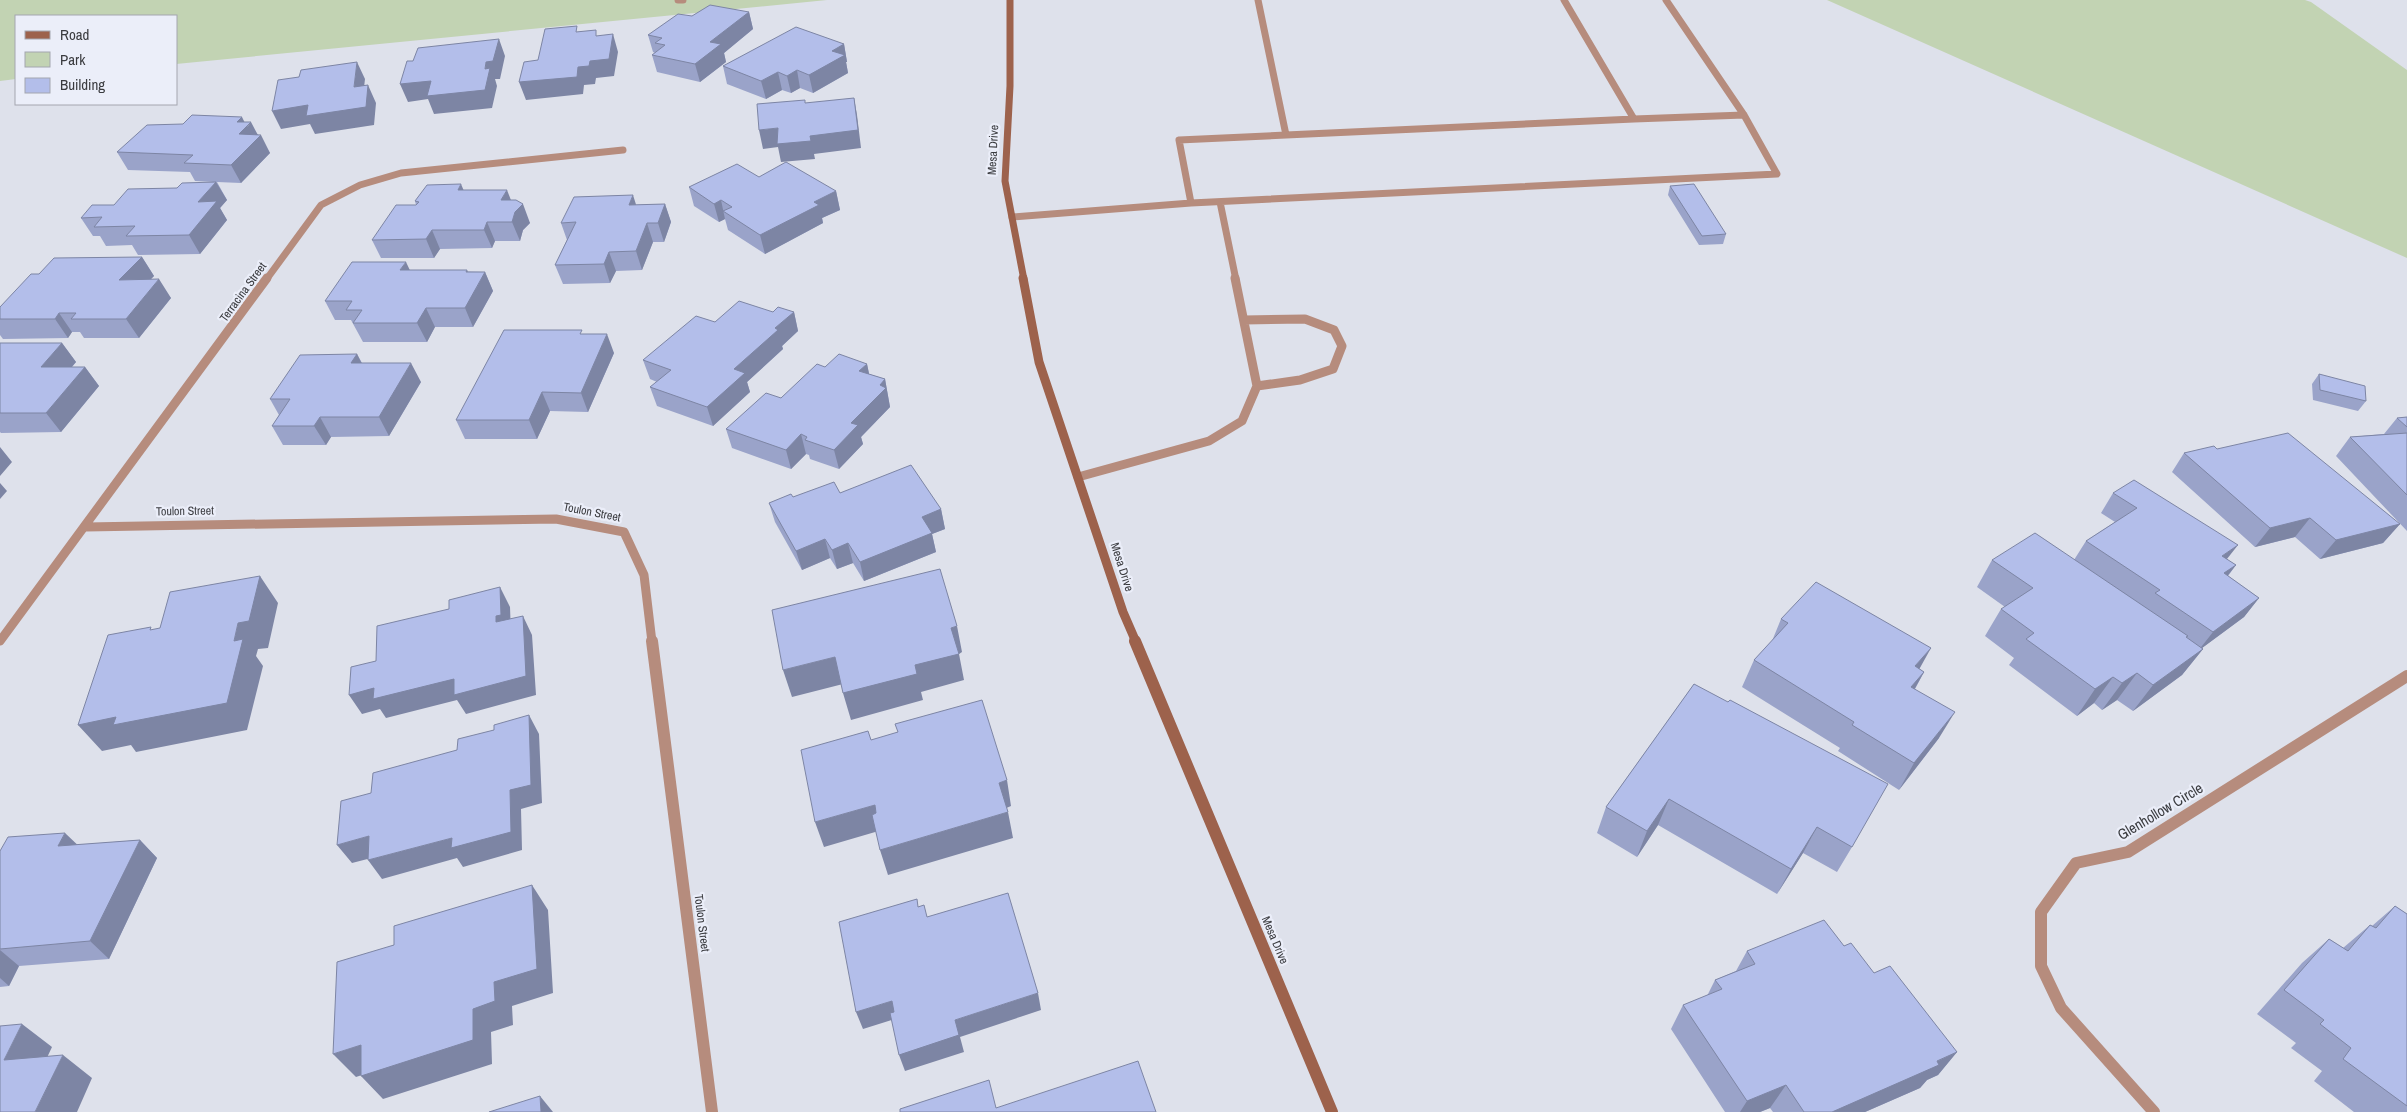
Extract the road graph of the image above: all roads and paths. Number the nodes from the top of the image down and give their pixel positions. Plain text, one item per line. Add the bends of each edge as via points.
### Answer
1 (678, 0) edge
2 (683, 0) edge
3 (1010, 0) edge
4 (1258, 0) edge
5 (1564, 0) edge
6 (1666, 0) edge
7 (1744, 115) junction
8 (1634, 119) junction
9 (1286, 135) junction
10 (623, 150) dead end
11 (1220, 202) junction
12 (1191, 203) junction
13 (1012, 216) junction
14 (1244, 320) junction
15 (1258, 386) junction
16 (1078, 477) junction
17 (86, 527) junction
18 (0, 641) edge
19 (2407, 676) edge
20 (712, 1112) edge
21 (1332, 1112) edge
22 (2154, 1112) edge

1 - 2 street
3 - 13 main road, Mesa Drive via 1005,181
4 - 9 street
5 - 8 street
6 - 7 street
7 - 8 street
7 - 11 street via 1777,174
8 - 9 street
9 - 12 street via 1179,140
10 - 17 street, Terracina Street via 401,173 360,185 322,205
11 - 12 street
11 - 14 street
12 - 13 street
13 - 16 main road, Mesa Drive via 1039,362
14 - 15 street
14 - 15 street via 1305,319 1334,330 1342,346 1333,369 1300,380
15 - 16 street via 1242,421 1209,441
16 - 21 main road, Mesa Drive via 1123,612
17 - 18 street, Terracina Street
17 - 20 street, Toulon Street via 556,519 624,532 644,575
19 - 22 street, Glenhollow Circle via 2128,852 2076,863 2041,912 2041,966 2061,1008

